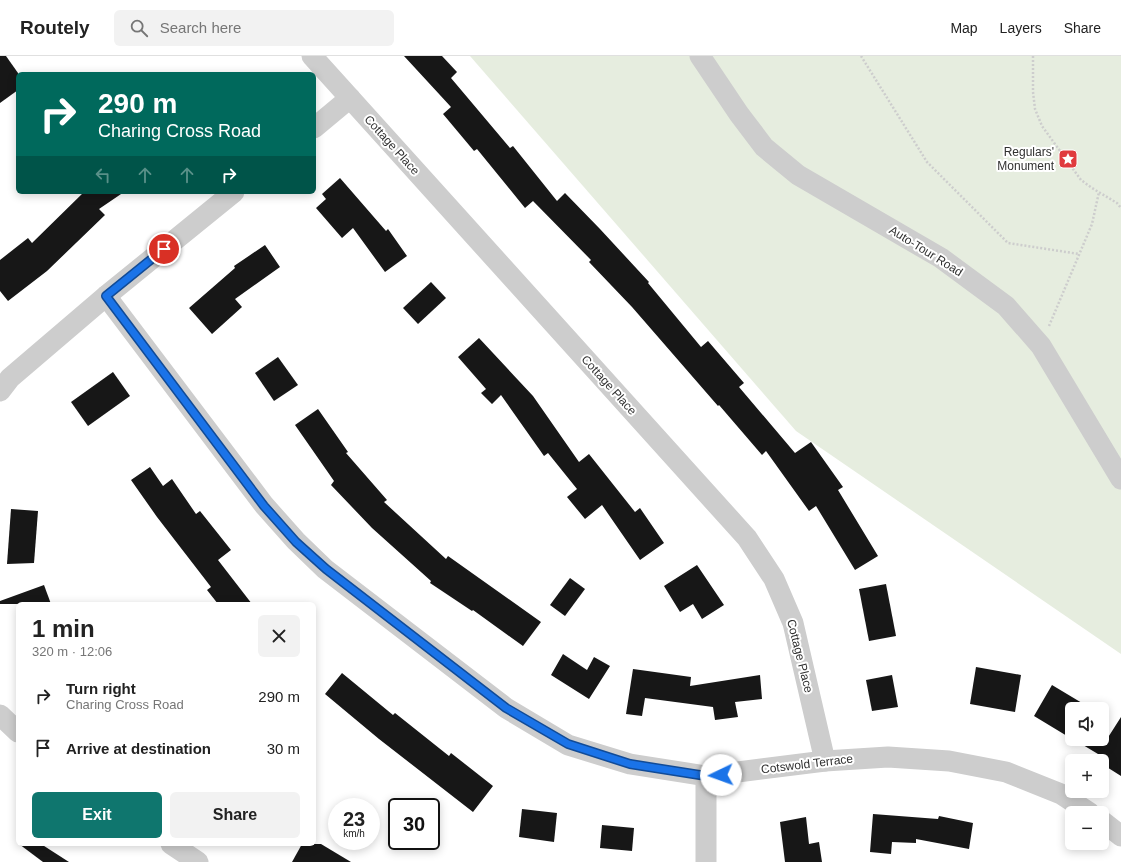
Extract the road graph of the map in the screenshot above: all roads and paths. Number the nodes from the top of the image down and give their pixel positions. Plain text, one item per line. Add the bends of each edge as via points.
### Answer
1 (312, 56) edge
2 (700, 56) edge
3 (861, 56) edge
4 (1033, 56) edge
5 (350, 98) junction
6 (316, 126) edge
7 (1099, 192) junction
8 (232, 194) edge
9 (1121, 208) edge
10 (1079, 254) junction
11 (106, 296) junction
12 (1041, 346) junction
13 (0, 391) edge
14 (1121, 478) edge
15 (0, 715) edge
16 (16, 730) edge
17 (825, 761) junction
18 (706, 776) junction
19 (1079, 806) edge
20 (1109, 827) edge
21 (1121, 836) edge
22 (174, 846) edge
23 (198, 862) edge
24 (706, 862) edge

1 - 5 street, Cottage Place
2 - 12 street, Auto-Tour Road via 764,146 798,175 941,258 1006,306
3 - 10 path via 927,162 1008,243
4 - 7 path via 1035,109 1042,126 1081,180
5 - 6 street
5 - 17 street, Cottage Place via 747,538 774,579 793,623
7 - 9 path via 1118,202
7 - 10 path via 1092,224
8 - 11 street
10 - 12 path
11 - 13 street via 10,378
11 - 18 street, Cotswold Terrace via 264,506 296,542 326,569 506,708 568,744 630,764
12 - 14 street, Auto-Tour Road
15 - 16 street
17 - 18 street, Cotswold Terrace
17 - 19 street, Cotswold Terrace via 888,757 949,762 1006,772 1061,794
18 - 24 street
20 - 21 street
22 - 23 street

